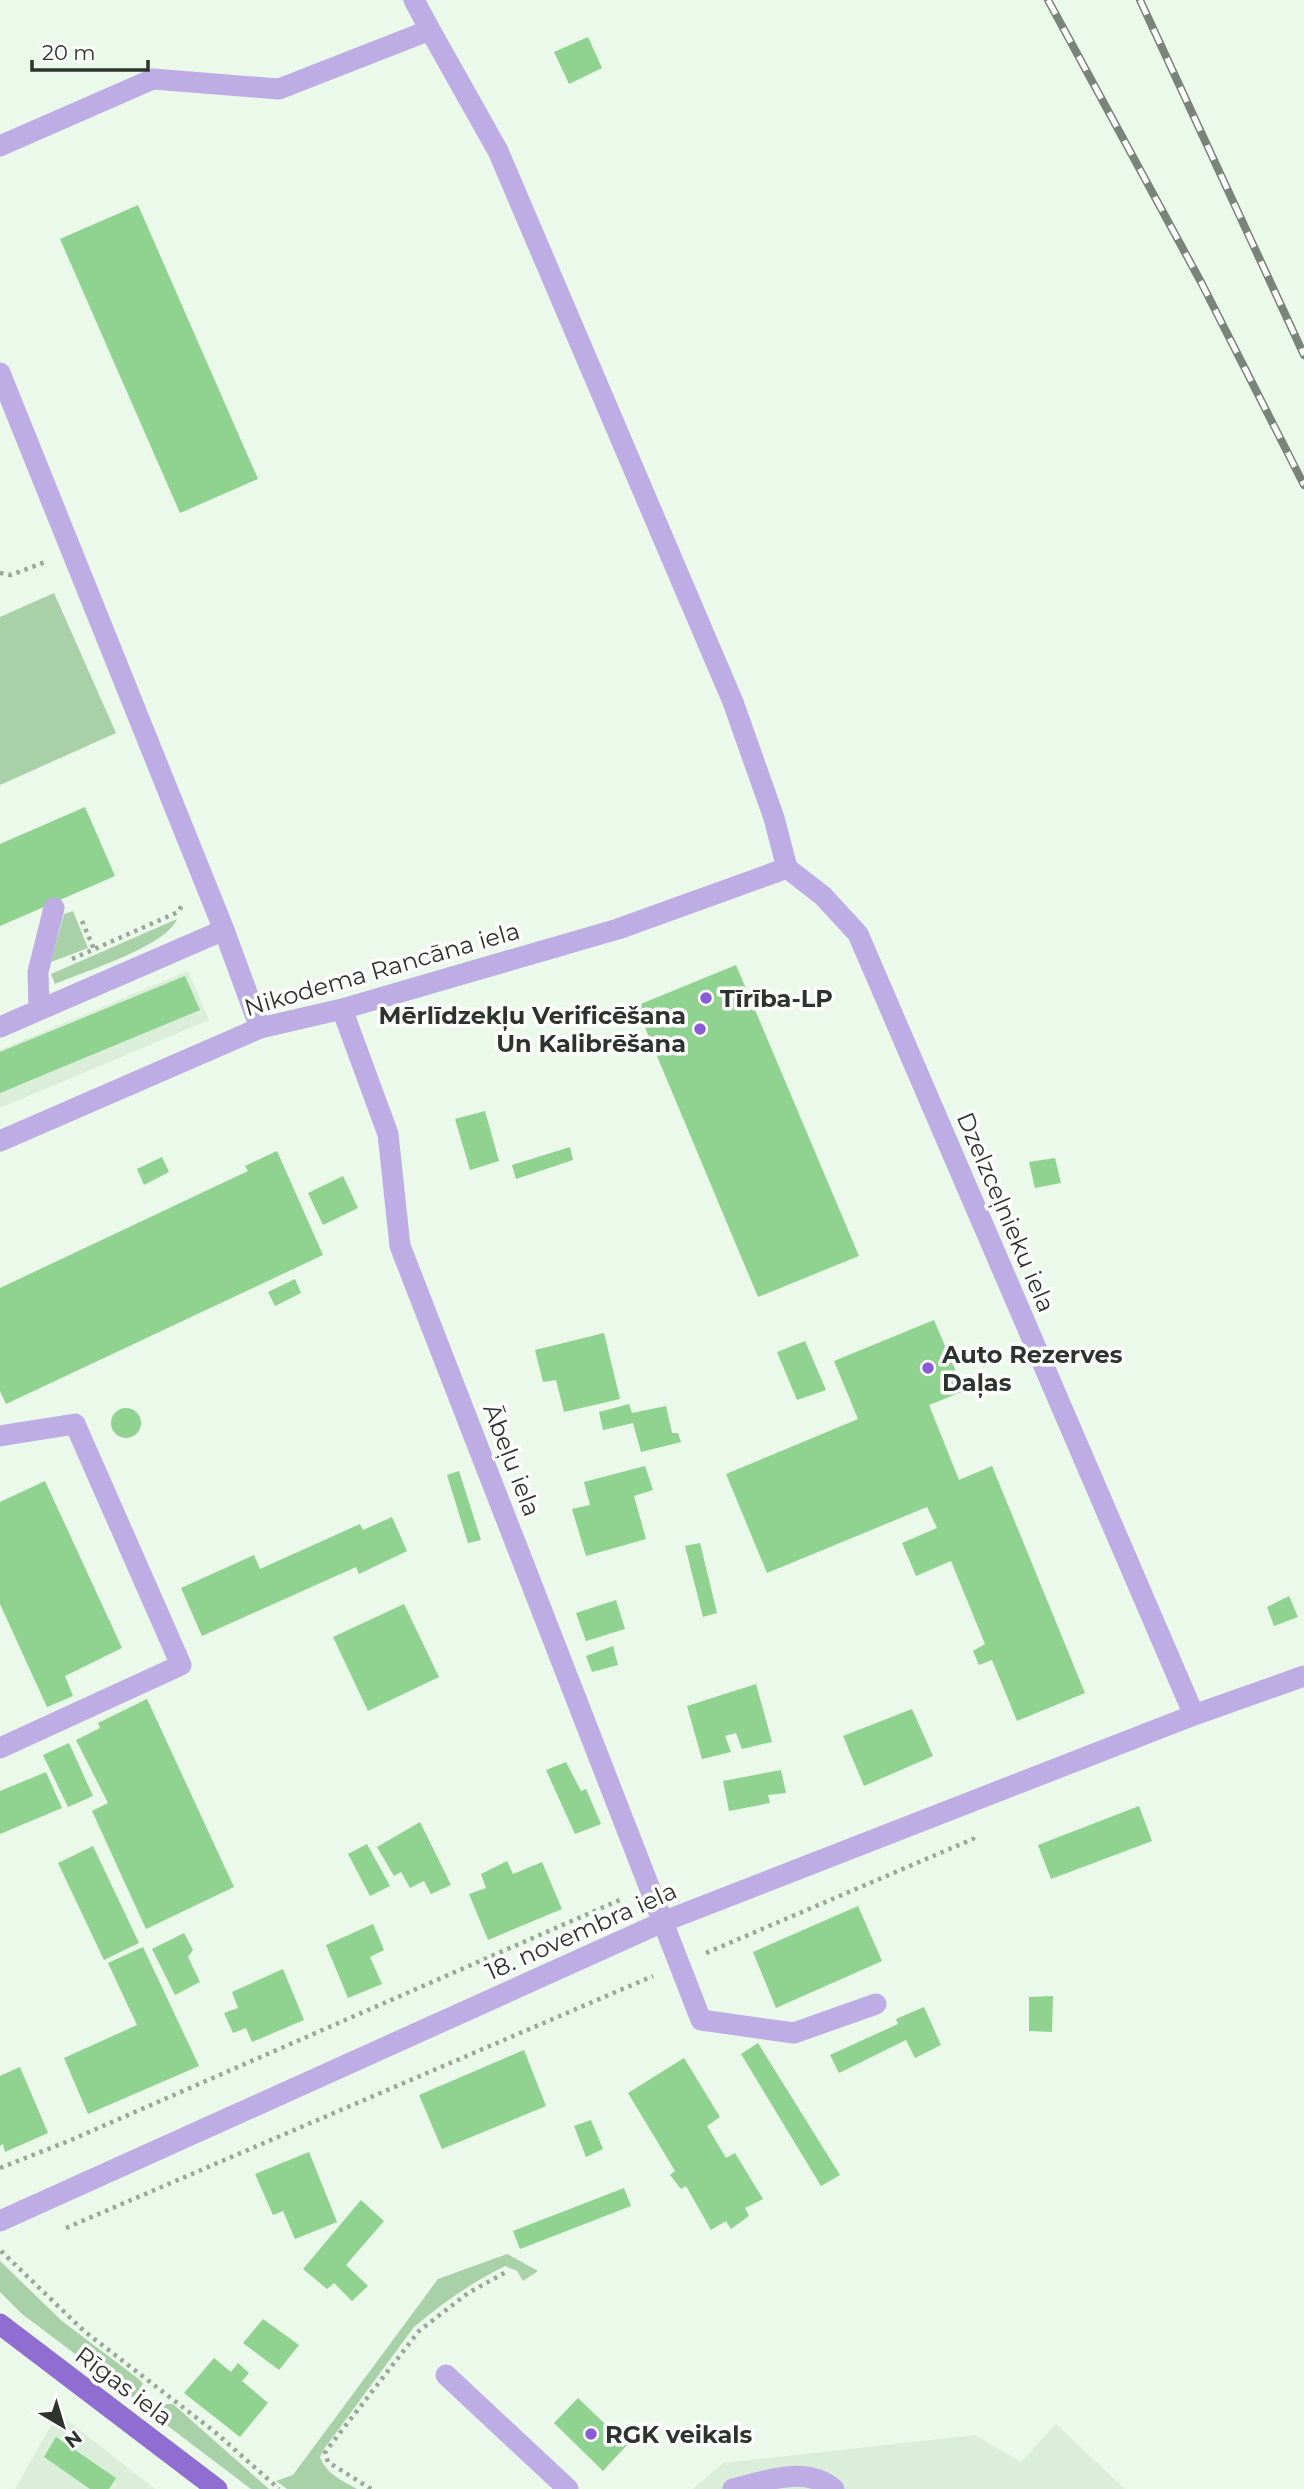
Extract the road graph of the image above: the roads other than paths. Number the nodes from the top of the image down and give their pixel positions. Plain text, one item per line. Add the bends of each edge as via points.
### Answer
1 (414, 0) edge
2 (430, 30) junction
3 (0, 146) edge
4 (0, 373) edge
5 (787, 868) junction
6 (54, 908) dead end
7 (224, 930) junction
8 (342, 1009) junction
9 (39, 1010) junction
10 (0, 1027) edge
11 (260, 1028) junction
12 (0, 1141) edge
13 (0, 1436) edge
14 (1304, 1676) edge
15 (1194, 1715) junction
16 (0, 1748) edge
17 (665, 1921) junction
18 (876, 2004) dead end
19 (0, 2221) edge
20 (0, 2324) edge
21 (446, 2375) dead end
22 (217, 2489) edge
23 (568, 2489) edge
24 (733, 2489) edge
25 (834, 2489) edge

1 - 2 street
2 - 3 street via 279,89 153,79
2 - 5 street via 498,151 728,689
4 - 7 street
5 - 8 street, Nikodema Rancāna iela via 618,929
5 - 15 street, Dzelzceļnieku iela via 823,896 858,934
6 - 9 street via 38,972
7 - 9 street
7 - 11 street
8 - 11 street, Nikodema Rancāna iela
8 - 17 street, Ābeļu iela via 388,1134 400,1246
9 - 10 street
11 - 12 street, Nikodema Rancāna iela
13 - 16 street via 75,1424 181,1665
14 - 15 street, 18. novembra iela
15 - 17 street, 18. novembra iela
17 - 18 street, Ābeļu iela via 701,2020 794,2033
17 - 19 street, 18. novembra iela
20 - 22 main road, Rīgas iela
21 - 23 street
24 - 25 street via 797,2475

